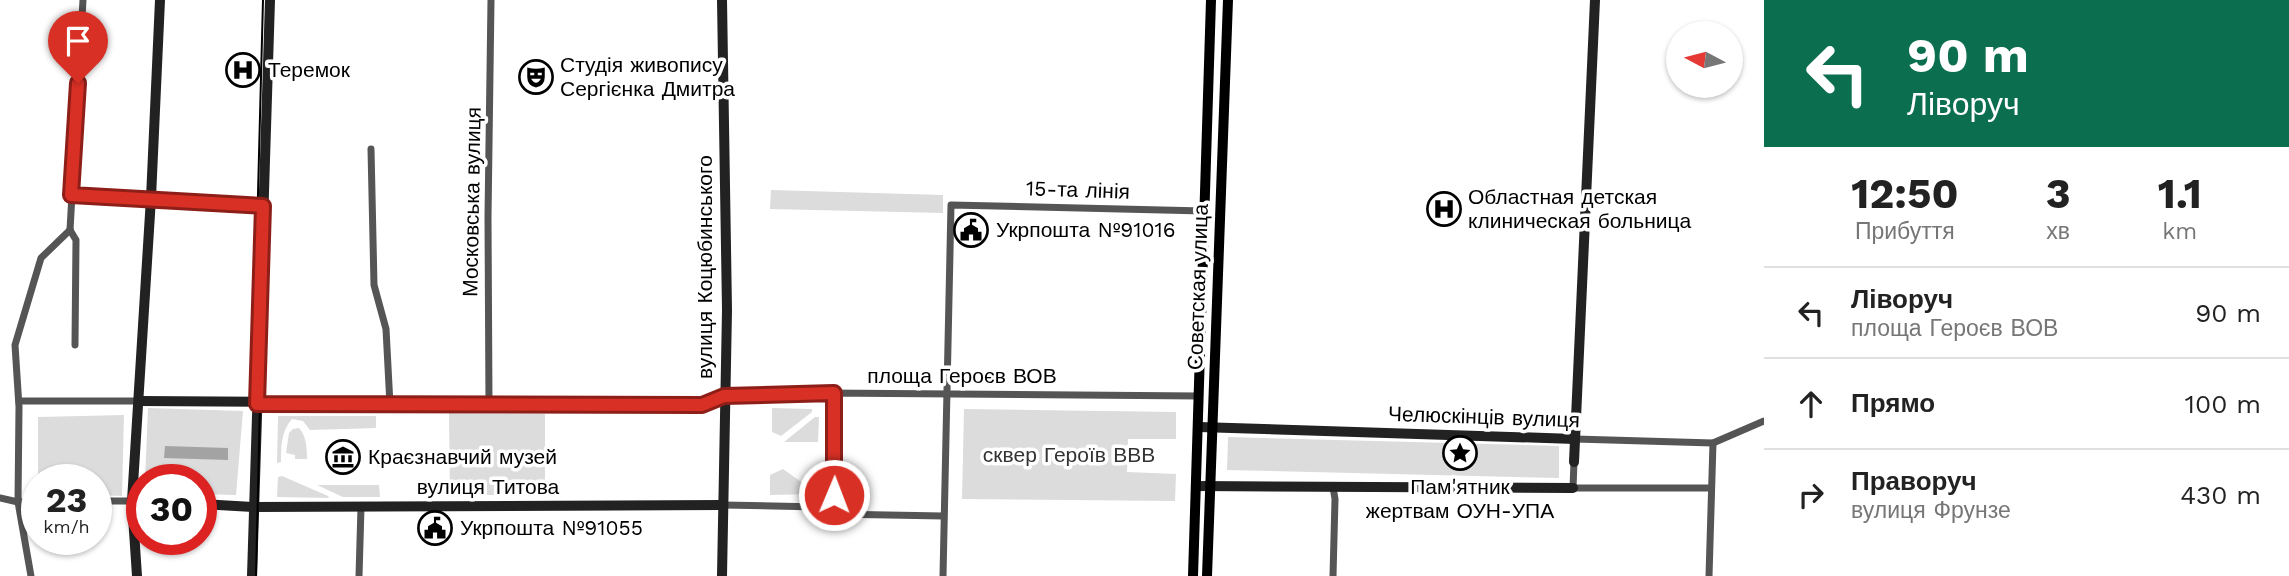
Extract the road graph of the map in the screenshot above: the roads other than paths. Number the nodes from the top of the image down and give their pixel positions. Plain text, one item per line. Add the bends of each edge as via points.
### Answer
1 (83, 0) edge
2 (160, 0) edge
3 (270, 0) edge
4 (491, 0) edge
5 (722, 0) edge
6 (1211, 0) edge
7 (1228, 0) edge
8 (1595, 0) edge
9 (371, 149) dead end
10 (71, 195) junction
11 (151, 198) junction
12 (263, 206) junction
13 (1204, 211) junction
14 (70, 230) junction
15 (75, 345) dead end
16 (834, 393) junction
17 (946, 394) junction
18 (724, 396) junction
19 (1199, 396) junction
20 (19, 401) junction
21 (140, 401) junction
22 (257, 404) junction
23 (390, 405) junction
24 (489, 405) junction
25 (1764, 421) edge
26 (1212, 426) junction
27 (1199, 427) junction
28 (1575, 439) junction
29 (1713, 443) junction
30 (1574, 462) joint
31 (138, 464) edge
32 (1210, 485) junction
33 (1196, 486) junction
34 (1334, 487) junction
35 (1573, 488) junction
36 (1711, 488) junction
37 (0, 498) edge
38 (18, 502) junction
39 (217, 505) edge
40 (723, 505) junction
41 (253, 507) junction
42 (361, 507) junction
43 (833, 514) junction
44 (943, 516) junction
45 (137, 555) edge
46 (31, 576) edge
47 (137, 576) edge
48 (252, 576) edge
49 (359, 576) edge
50 (722, 576) edge
51 (943, 576) edge
52 (1193, 576) edge
53 (1207, 576) edge
54 (1333, 576) edge
55 (1709, 576) edge

1 - 10 street
2 - 11 street
3 - 12 street
4 - 24 street, Московська вулиця
5 - 18 street, вулиця Коцюбинського via 727,260
6 - 13 main road
7 - 26 main road, Советская улица
8 - 28 street
9 - 23 street via 374,285 386,329
10 - 11 street
10 - 14 street
11 - 12 street
11 - 21 street
12 - 22 street
13 - 17 street, 15-та лінія via 951,205
13 - 19 main road
14 - 15 street via 76,240
14 - 20 street via 41,258 33,282 15,345
16 - 17 street, площа Героєв ВОВ
16 - 18 street, площа Героєв ВОВ
16 - 43 street
17 - 19 street, площа Героєв ВОВ
17 - 44 street
18 - 24 street via 702,405
18 - 40 street, вулиця Коцюбинського
19 - 27 main road
20 - 21 street
20 - 38 street
21 - 22 street
21 - 31 street
22 - 23 street
22 - 41 street
23 - 24 street
25 - 29 street, Челюскінців вулиця
26 - 27 street, Челюскінців вулиця
26 - 28 street, Челюскінців вулиця
26 - 32 main road, Советская улица
27 - 33 main road
28 - 29 street, Челюскінців вулиця
28 - 30 street
29 - 36 street
30 - 35 street
32 - 33 street
32 - 34 street
32 - 53 main road, Советская улица
33 - 52 main road
34 - 35 street
34 - 54 street
35 - 36 street
36 - 55 street
37 - 38 street
38 - 46 street
39 - 41 street, вулиця Титова
40 - 42 street, вулиця Титова
40 - 43 street via 819,507
40 - 50 street, вулиця Коцюбинського
41 - 42 street, вулиця Титова
41 - 48 street
42 - 49 street
43 - 44 street
44 - 51 street
45 - 47 street

